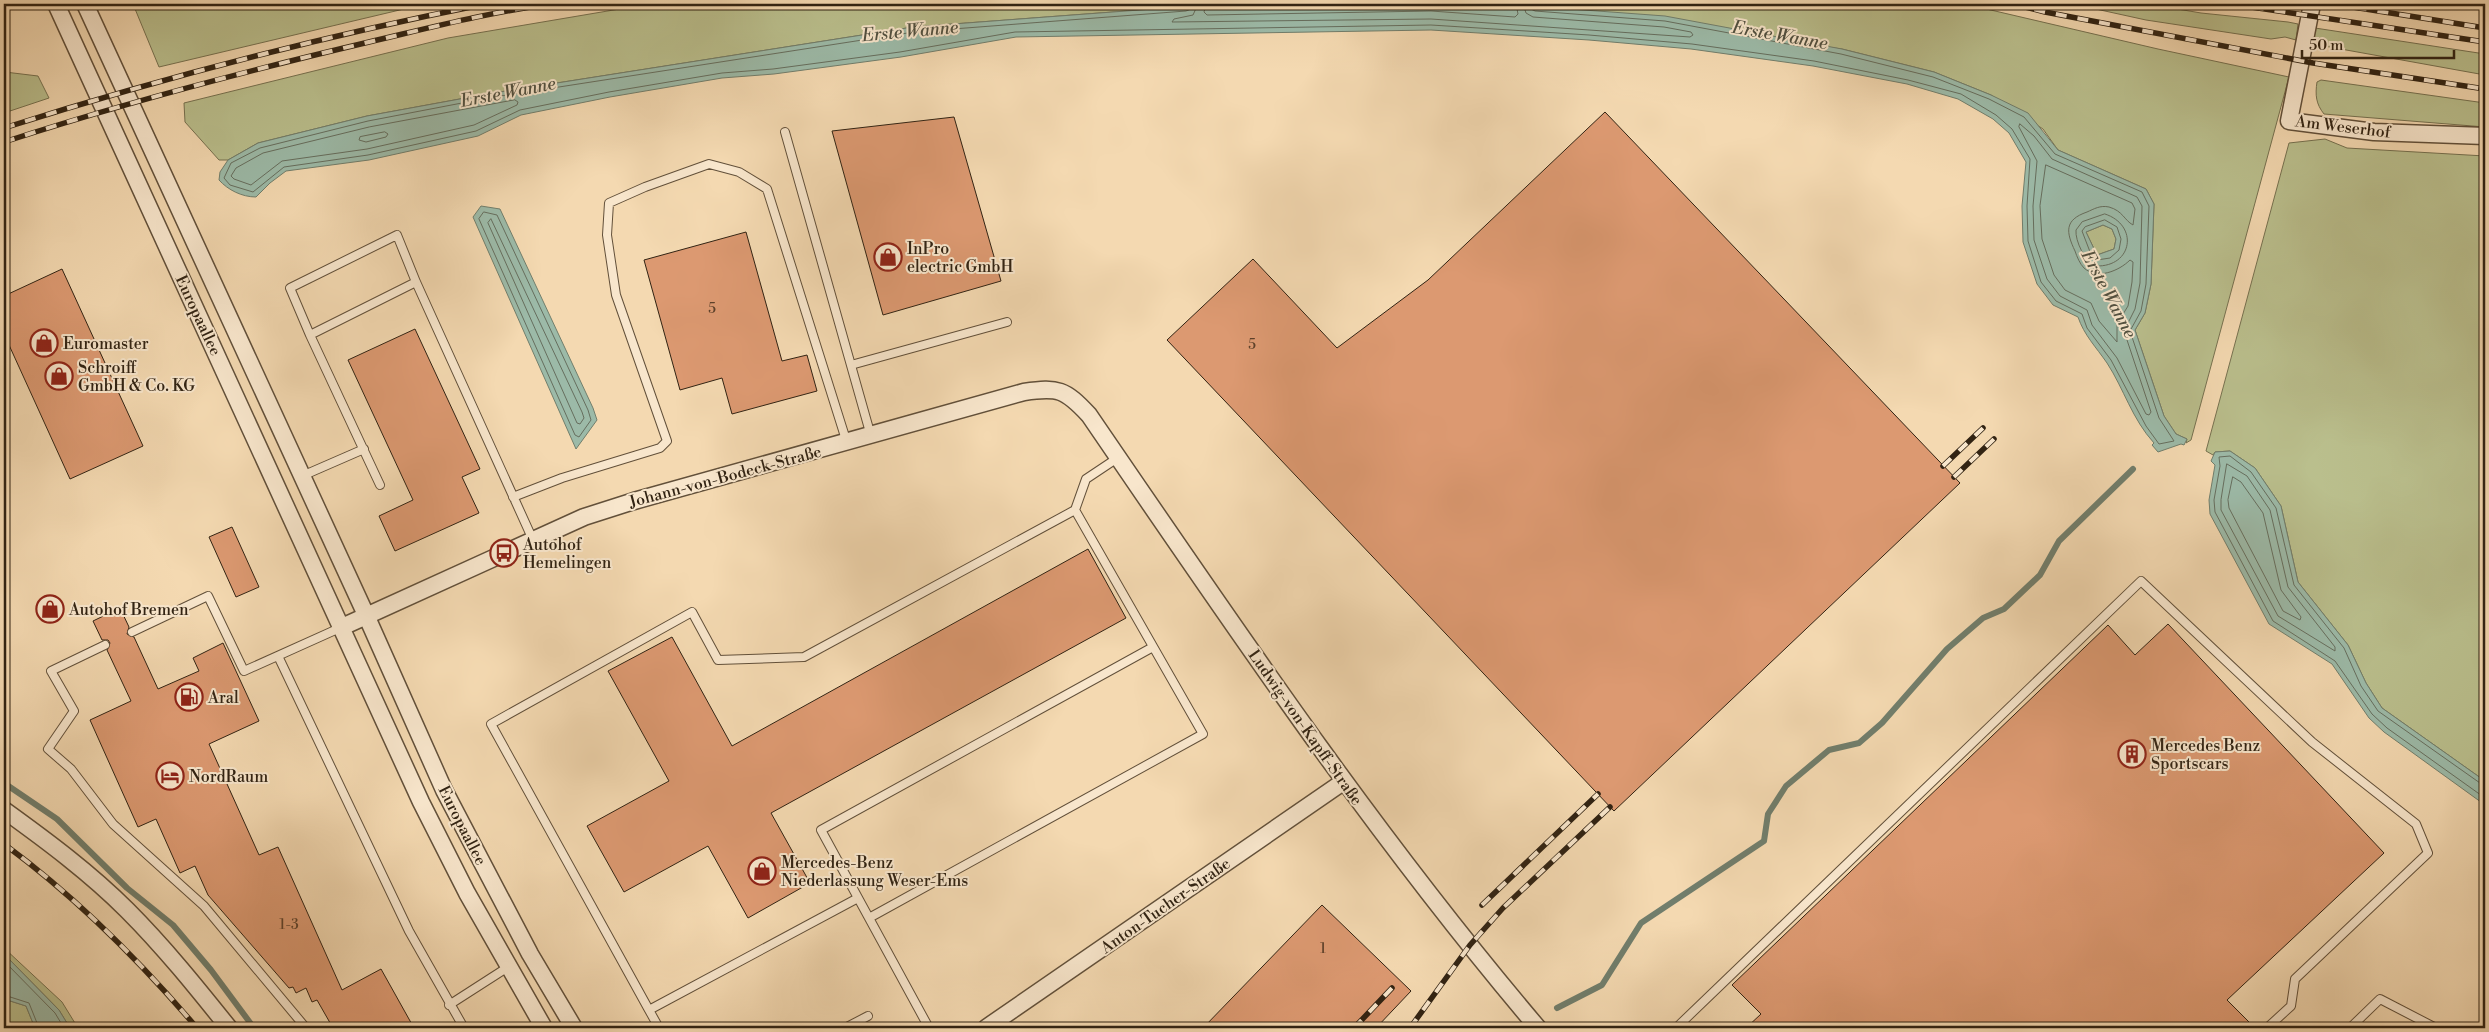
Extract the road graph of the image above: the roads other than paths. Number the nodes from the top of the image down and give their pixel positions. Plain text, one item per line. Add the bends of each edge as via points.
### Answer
1 (56, 4) edge
2 (85, 4) edge
3 (2312, 4) edge
4 (785, 132) dead end
5 (2485, 136) edge
6 (416, 282) junction
7 (1007, 322) dead end
8 (310, 335) junction
9 (851, 365) junction
10 (1090, 414) joint
11 (871, 436) junction
12 (847, 443) junction
13 (364, 449) junction
14 (1118, 457) junction
15 (302, 476) junction
16 (380, 485) dead end
17 (513, 498) junction
18 (1075, 510) junction
19 (533, 540) junction
20 (366, 615) junction
21 (342, 626) junction
22 (132, 632) dead end
23 (105, 644) dead end
24 (1153, 647) junction
25 (278, 656) junction
26 (1344, 782) junction
27 (4, 810) edge
28 (858, 898) junction
29 (869, 918) junction
30 (508, 967) junction
31 (449, 1005) junction
32 (649, 1010) junction
33 (868, 1016) dead end
34 (229, 1028) edge
35 (306, 1028) edge
36 (464, 1028) edge
37 (544, 1028) edge
38 (574, 1028) edge
39 (660, 1028) edge
40 (845, 1028) edge
41 (929, 1028) edge
42 (986, 1028) edge
43 (1538, 1028) edge
44 (1676, 1028) edge
45 (2267, 1028) edge
46 (2350, 1028) edge
47 (2436, 1028) edge

1 - 21 street, Europaallee
2 - 15 street, Europaallee
3 - 5 street, Am Weserhof via 2289,121 2374,132
4 - 9 lane
6 - 8 lane
6 - 8 lane via 397,235 290,288
6 - 17 lane
7 - 9 lane
8 - 13 lane
9 - 11 lane
10 - 11 street, Johann-von-Bodeck-Straße via 1062,391 1043,389
10 - 14 street, Ludwig-von-Kapff-Straße
11 - 12 street, Johann-von-Bodeck-Straße
12 - 17 lane via 767,188 738,172 709,164 609,203 607,235 616,295 667,441 660,448 562,478
12 - 19 street, Johann-von-Bodeck-Straße via 634,501 584,517
13 - 15 lane
13 - 16 lane
14 - 18 lane via 1086,479
14 - 26 street, Ludwig-von-Kapff-Straße
15 - 20 street, Europaallee
17 - 19 lane
18 - 24 lane
18 - 32 lane via 804,657 718,660 692,612 491,724
19 - 20 street, Johann-von-Bodeck-Straße
20 - 21 street
20 - 38 street, Europaallee via 444,790 530,954
21 - 25 lane
21 - 30 street, Europaallee via 422,802
22 - 25 lane via 208,596 244,671
23 - 35 lane via 51,671 74,711 48,749 71,769 113,824 204,906
24 - 28 lane via 820,830
24 - 29 lane via 1204,734
25 - 31 lane via 408,931
26 - 42 street, Anton-Tucher-Straße
26 - 43 street, Ludwig-von-Kapff-Straße via 1481,960
27 - 34 street via 90,876 127,910
28 - 29 lane
28 - 32 lane
29 - 41 lane
30 - 31 lane
30 - 37 street, Europaallee
31 - 36 lane
32 - 39 lane
33 - 40 lane
44 - 45 lane via 2141,582 2312,742 2416,824 2428,853 2295,979 2290,1006
46 - 47 lane via 2380,999

